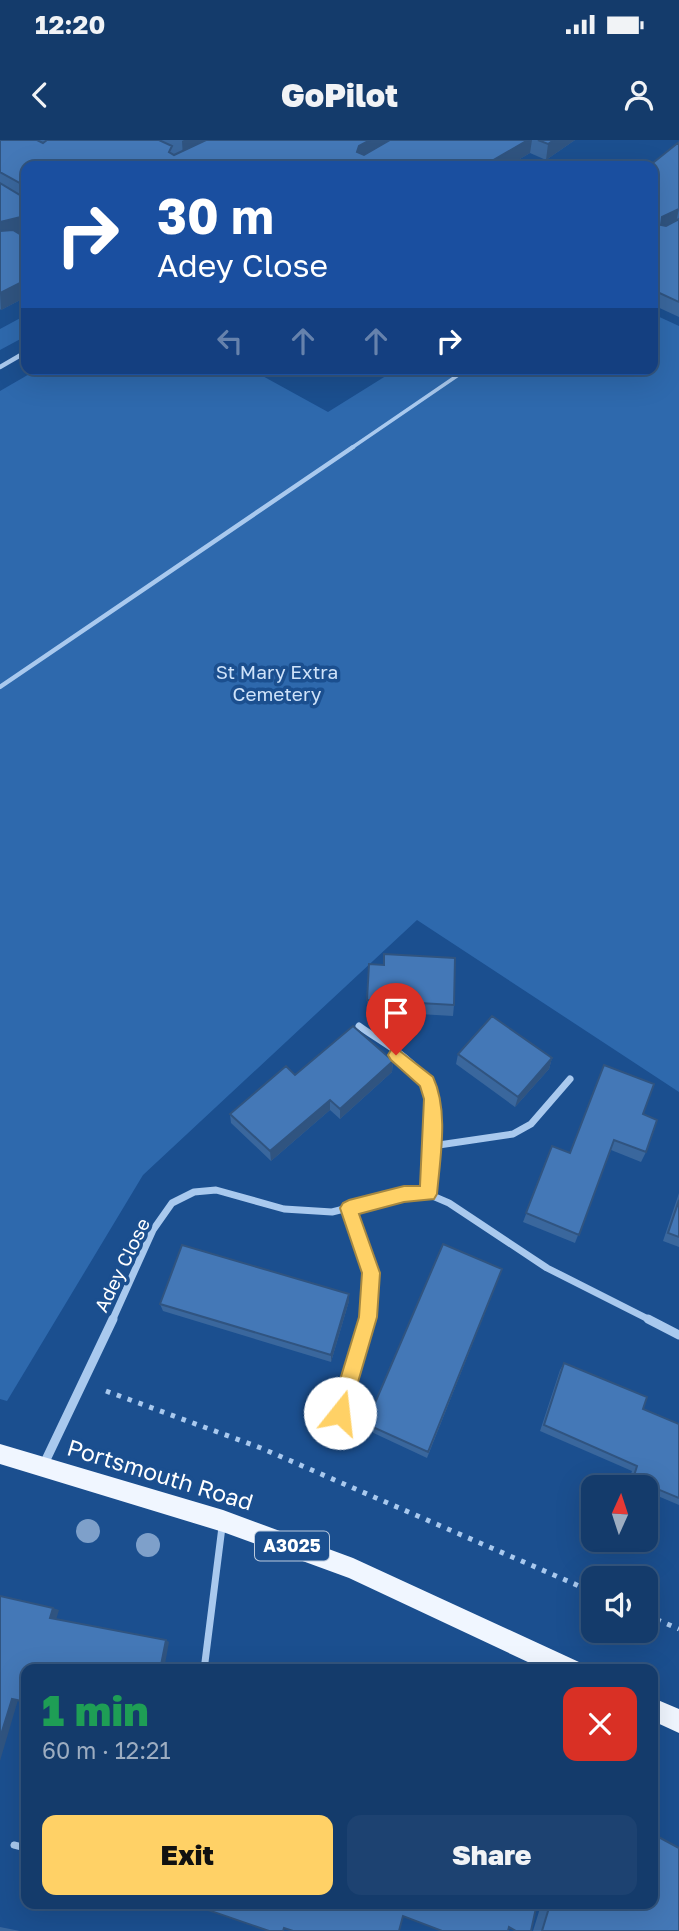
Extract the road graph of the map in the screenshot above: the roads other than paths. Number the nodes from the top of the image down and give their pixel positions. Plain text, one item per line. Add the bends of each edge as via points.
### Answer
1 (21, 355) edge
2 (0, 367) edge
3 (458, 375) edge
4 (0, 687) edge
5 (359, 1026) dead end
6 (570, 1079) dead end
7 (432, 1146) junction
8 (428, 1194) junction
9 (349, 1208) junction
10 (679, 1335) edge
11 (340, 1413) dead end
12 (0, 1454) edge
13 (43, 1466) junction
14 (223, 1521) junction
15 (205, 1664) edge
16 (559, 1664) edge
17 (658, 1711) edge
18 (679, 1721) edge
19 (13, 1845) dead end
20 (21, 1847) edge

1 - 2 street
3 - 4 lane
5 - 7 street via 427,1082
6 - 7 street via 531,1124 513,1134
7 - 8 street
8 - 9 street, Adey Close via 404,1194
8 - 10 street via 547,1268
9 - 11 street via 371,1273 368,1317
9 - 13 street, Adey Close via 331,1212 284,1209 216,1190 194,1192 172,1203 153,1230
12 - 13 main road, Portsmouth Road / A3025
13 - 14 main road, Portsmouth Road / A3025
14 - 15 lane
14 - 16 main road, Portsmouth Road / A3025 via 353,1569
17 - 18 main road
19 - 20 lane

